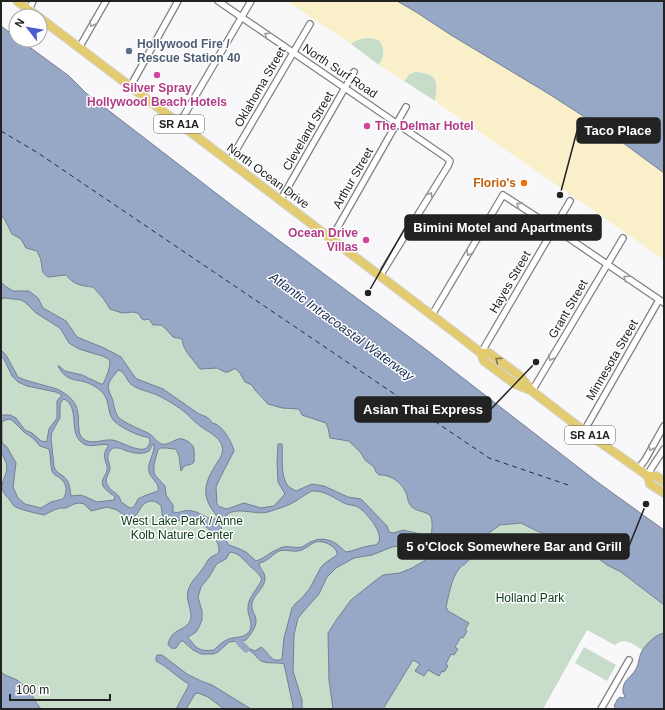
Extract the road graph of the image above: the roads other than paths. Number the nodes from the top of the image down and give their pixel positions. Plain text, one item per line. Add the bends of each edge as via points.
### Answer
1 (17, 1) edge
2 (106, 1) edge
3 (178, 1) edge
4 (218, 1) edge
5 (251, 1) edge
6 (26, 8) edge
7 (241, 17) junction
8 (48, 24) edge
9 (310, 24) dead end
10 (79, 48) junction
11 (293, 53) junction
12 (354, 72) dead end
13 (130, 87) junction
14 (346, 88) junction
15 (406, 107) dead end
16 (397, 123) junction
17 (179, 124) junction
18 (229, 162) junction
19 (280, 201) junction
20 (570, 201) dead end
21 (554, 228) junction
22 (623, 238) dead end
23 (331, 239) junction
24 (606, 264) junction
25 (380, 276) junction
26 (659, 300) junction
27 (664, 303) edge
28 (432, 315) junction
29 (481, 353) junction
30 (532, 391) junction
31 (664, 426) edge
32 (584, 431) junction
33 (664, 449) edge
34 (638, 470) junction
35 (647, 476) junction
36 (664, 481) edge
37 (664, 493) edge
38 (629, 660) dead end
39 (601, 709) edge

1 - 6 main road
2 -> 10 street
3 - 13 street
4 - 7 street, North Surf Road
5 - 7 street
11 -> 7 street, North Surf Road
7 - 17 street
8 - 10 main road, North Ocean Drive / SR A1A
9 - 11 street, Oklahoma Street
10 - 13 main road, North Ocean Drive / SR A1A
11 - 14 street, North Surf Road
11 - 18 street, Oklahoma Street
12 - 14 street, Cleveland Street
13 - 17 main road, North Ocean Drive / SR A1A
14 - 16 street, North Surf Road
14 - 19 street, Cleveland Street
15 - 16 street, Arthur Street
16 - 23 street, Arthur Street
25 -> 16 street, North Surf Road via 450,161
17 - 18 main road, North Ocean Drive / SR A1A
18 - 19 main road, North Ocean Drive / SR A1A
19 - 23 main road, North Ocean Drive / SR A1A
20 - 21 street, Hayes Street
21 - 24 street
21 -> 28 street via 503,195
21 - 29 street, Hayes Street
22 - 24 street, Grant Street
23 - 25 main road, North Ocean Drive / SR A1A
26 -> 24 street
24 -> 30 street, Grant Street
25 - 28 main road, North Ocean Drive / SR A1A
26 - 27 street
26 - 32 street, Minnesota Street
28 - 29 main road, North Ocean Drive / SR A1A
29 - 30 main road, North Ocean Drive / SR A1A via 484,361 515,384
30 - 32 main road, North Ocean Drive / SR A1A
31 -> 34 street
32 - 34 main road, North Ocean Drive / SR A1A
33 - 35 street
34 - 35 main road, North Ocean Drive / SR A1A
35 - 36 main road, North Ocean Drive / SR A1A via 656,476
35 - 37 main road, North Ocean Drive / SR A1A via 650,484
38 - 39 street

